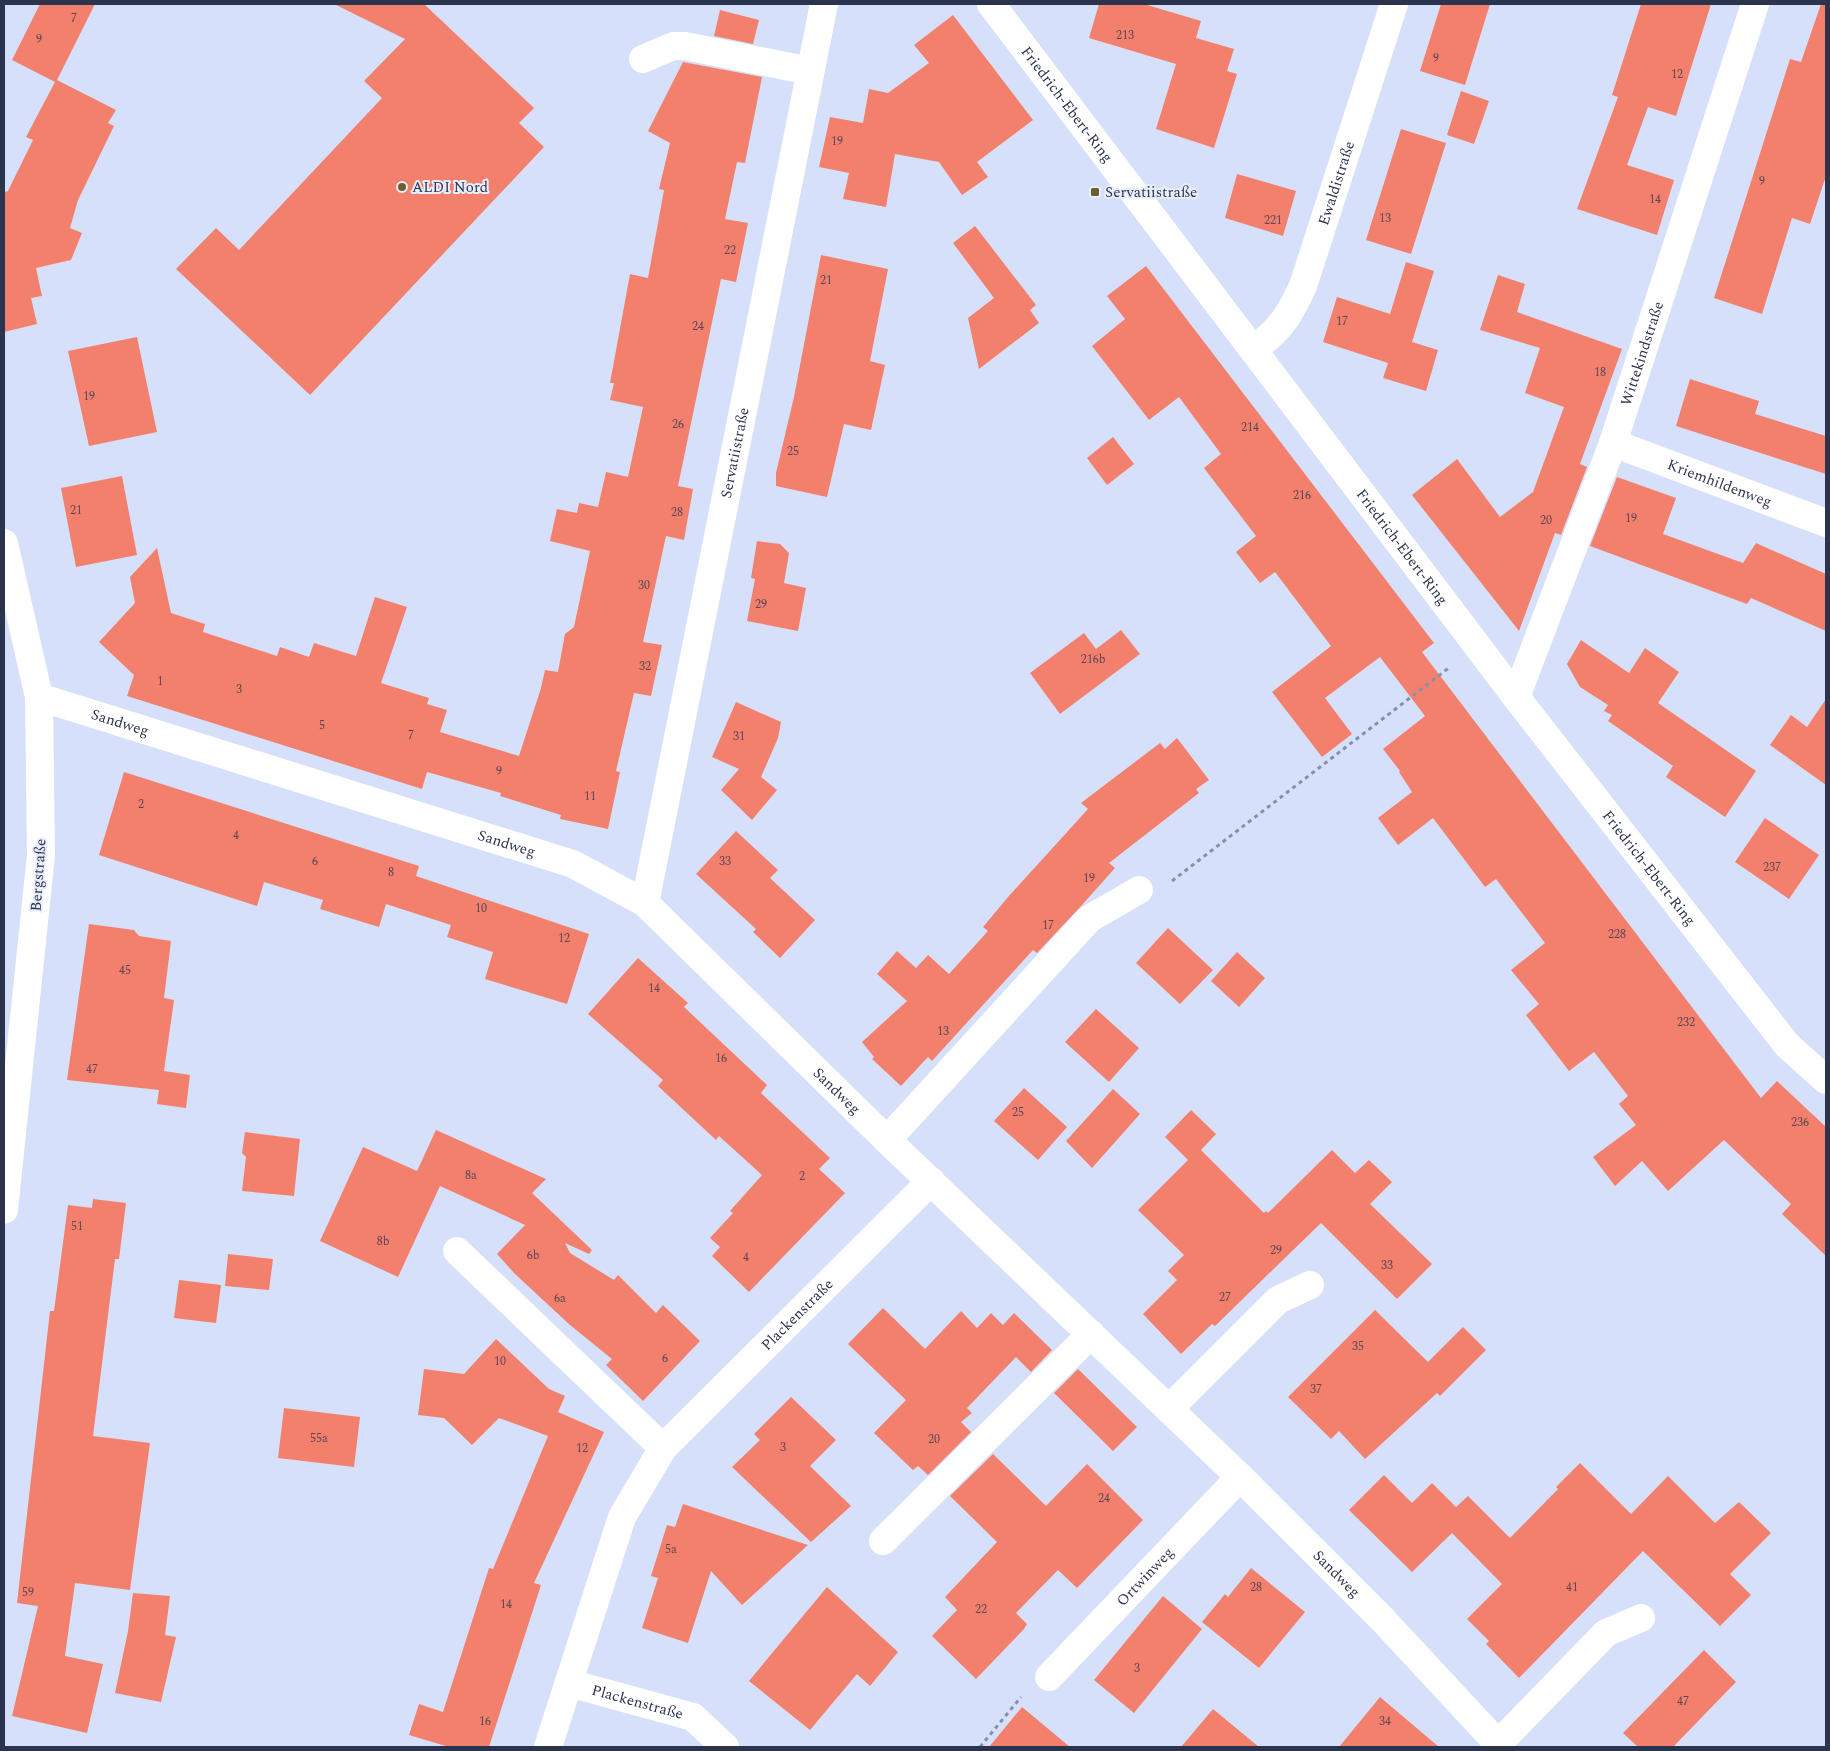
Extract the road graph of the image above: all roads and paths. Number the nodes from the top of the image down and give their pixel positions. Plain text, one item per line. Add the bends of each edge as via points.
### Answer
1 (824, 4) edge
2 (991, 4) edge
3 (1394, 4) edge
4 (1755, 4) edge
5 (643, 59) dead end
6 (810, 71) junction
7 (1254, 350) junction
8 (1614, 443) junction
9 (1826, 523) edge
10 (4, 543) edge
11 (8, 582) edge
12 (1479, 645) junction
13 (39, 697) junction
14 (1516, 697) junction
15 (1139, 890) joint
16 (645, 903) junction
17 (1826, 1080) edge
18 (887, 1140) junction
19 (931, 1182) junction
20 (4, 1210) edge
21 (457, 1252) dead end
22 (1310, 1285) dead end
23 (1091, 1334) junction
24 (1170, 1409) junction
25 (663, 1448) junction
26 (1240, 1477) junction
27 (883, 1541) dead end
28 (1641, 1618) dead end
29 (1049, 1677) joint
30 (568, 1683) junction
31 (1499, 1746) edge
32 (548, 1747) edge
33 (725, 1747) edge
34 (980, 1747) edge

1 - 6 street, Servatiistraße
2 - 7 street, Friedrich-Ebert-Ring
3 - 7 street, Ewaldistraße via 1303,286 1289,316 1272,336
4 - 8 street, Wittekindstraße
5 - 6 street via 673,46 685,46
6 - 16 street, Servatiistraße
7 - 12 street, Friedrich-Ebert-Ring
8 - 9 street, Kriemhildenweg
8 - 14 street, Wittekindstraße
10 - 11 street, Bergstraße
11 - 13 street, Bergstraße
12 - 14 street, Friedrich-Ebert-Ring
12 - 15 path via 1167,884
13 - 16 street, Sandweg via 574,864
13 - 20 street, Bergstraße via 41,855
14 - 17 street, Friedrich-Ebert-Ring via 1787,1045
15 - 18 street via 1089,919
16 - 18 street, Sandweg
18 - 19 street, Sandweg
19 - 23 street, Sandweg
19 - 25 street, Plackenstraße
21 - 25 street
22 - 24 street via 1278,1300
23 - 24 street, Sandweg
23 - 27 street
24 - 26 street, Sandweg
25 - 30 street, Plackenstraße via 622,1517
26 - 29 street, Ortwinweg
26 - 31 street, Sandweg via 1384,1622
28 - 31 street, Sandweg via 1606,1634
29 - 34 path via 1033,1682
30 - 32 street, Plackenstraße
30 - 33 street, Plackenstraße via 693,1717

